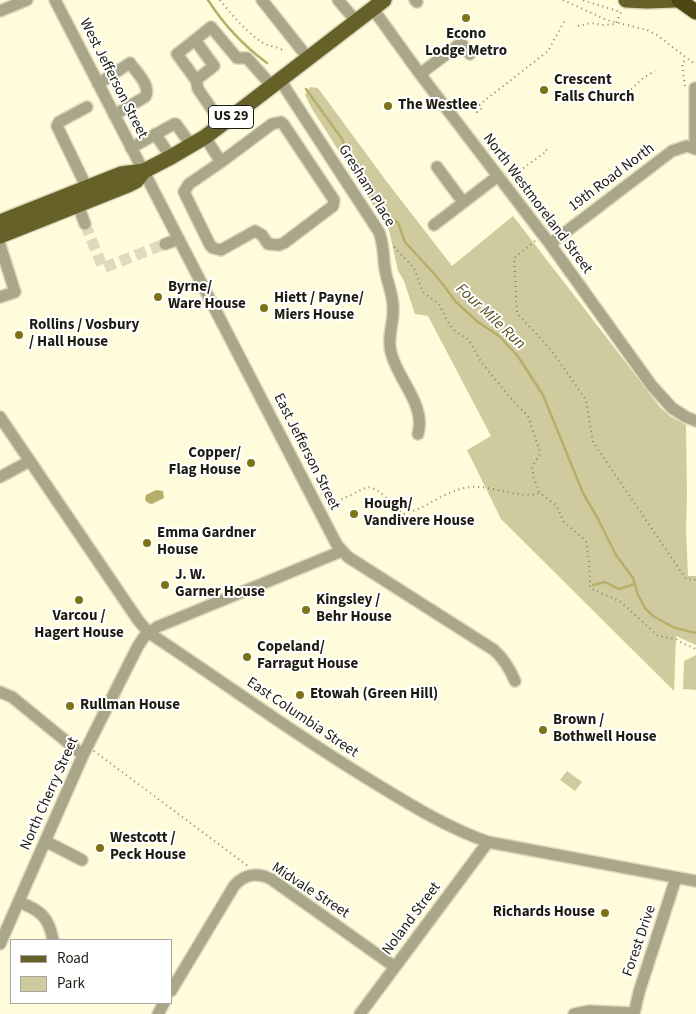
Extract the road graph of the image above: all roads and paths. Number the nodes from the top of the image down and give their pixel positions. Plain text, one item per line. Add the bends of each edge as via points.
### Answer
1 (55, 0) edge
2 (220, 0) edge
3 (262, 0) edge
4 (338, 0) edge
5 (563, 0) edge
6 (582, 0) edge
7 (626, 0) edge
8 (677, 0) edge
9 (21, 1) edge
10 (379, 3) edge
11 (0, 11) edge
12 (696, 12) edge
13 (565, 20) dead end
14 (356, 21) junction
15 (617, 23) junction
16 (578, 26) dead end
17 (194, 40) junction
18 (285, 52) dead end
19 (470, 54) dead end
20 (310, 57) junction
21 (696, 65) edge
22 (655, 70) dead end
23 (420, 74) junction
24 (196, 80) junction
25 (276, 83) junction
26 (98, 84) junction
27 (695, 88) edge
28 (618, 93) dead end
29 (479, 104) junction
30 (87, 107) dead end
31 (474, 108) junction
32 (469, 112) dead end
33 (114, 115) junction
34 (222, 124) junction
35 (156, 134) junction
36 (205, 137) junction
37 (191, 145) junction
38 (131, 148) junction
39 (545, 148) dead end
40 (696, 149) edge
41 (171, 157) junction
42 (221, 162) junction
43 (335, 163) junction
44 (437, 167) dead end
45 (144, 171) junction
46 (318, 175) junction
47 (498, 176) junction
48 (511, 177) dead end
49 (90, 194) junction
50 (463, 202) junction
51 (78, 205) junction
52 (0, 222) edge
53 (86, 224) tunnel mouth
54 (434, 225) dead end
55 (0, 236) edge
56 (179, 239) junction
57 (546, 240) junction
58 (165, 244) tunnel mouth
59 (0, 245) edge
60 (392, 246) dead end
61 (0, 297) edge
62 (0, 417) edge
63 (696, 421) edge
64 (418, 434) dead end
65 (30, 461) junction
66 (0, 478) edge
67 (540, 493) junction
68 (326, 507) dead end
69 (342, 551) junction
70 (696, 580) edge
71 (149, 633) junction
72 (696, 649) edge
73 (515, 681) dead end
74 (0, 692) edge
75 (87, 752) junction
76 (45, 841) junction
77 (488, 842) junction
78 (82, 860) dead end
79 (253, 875) junction
80 (676, 878) junction
81 (696, 881) edge
82 (19, 902) junction
83 (4, 922) edge
84 (53, 939) edge
85 (0, 944) edge
86 (395, 967) junction
87 (172, 989) edge
88 (634, 1013) edge
89 (360, 1014) edge
90 (574, 1014) edge

1 - 26 street, West Jefferson Street
2 - 18 path via 262,42
3 - 20 street
4 - 14 street
5 - 15 path
6 - 15 path via 621,12
7 - 8 main road
8 - 12 highway
9 - 11 street
10 - 14 main road, US 29
10 - 23 street, North Westmoreland Street
13 - 29 path via 548,52
14 - 20 main road, US 29
15 - 16 path
15 - 21 path via 657,35
17 - 24 street via 177,54
17 - 24 street via 214,66
17 - 25 street, Gresham Place via 211,27 237,58 247,58
19 - 23 street via 461,43
20 - 25 main road, US 29
22 - 28 path via 626,94
23 - 47 street, North Westmoreland Street
24 - 34 street via 198,89
25 - 34 main road, US 29
25 - 43 street, Gresham Place
26 - 33 street, West Jefferson Street
26 - 33 street via 130,63 147,86 145,96
27 - 40 street
29 - 31 path via 476,101 471,104
29 - 31 path via 482,108 477,112
30 - 49 street via 57,126
31 - 32 path
33 - 38 street, West Jefferson Street
34 - 36 main road, US 29
35 - 37 street via 175,124
35 - 38 street
35 - 41 street
36 - 37 main road, US 29
36 - 42 street
37 - 41 main road, US 29
38 - 45 street, West Jefferson Street
39 - 48 path via 547,151
40 - 57 street, 19th Road North via 686,146 672,151
41 - 45 main road, US 29
42 - 46 street via 278,122 284,125
42 - 46 street via 189,184 184,192 210,245 221,250 255,231 262,234 268,244 279,245 333,206 334,200
43 - 46 street
43 - 64 street, Gresham Place via 375,223 382,242 393,308 390,349 420,412
44 - 50 street
45 - 49 main road, US 29 via 136,181
45 - 56 street, East Jefferson Street
47 - 50 street
47 - 57 street, North Westmoreland Street
49 - 51 main road, US 29
49 - 52 main road, US 29
50 - 54 street
51 - 53 street
51 - 55 main road, US 29
56 - 58 street
56 - 69 street, East Jefferson Street
57 - 63 street, North Westmoreland Street via 652,386 668,404
57 - 70 path via 514,258 517,313 552,351 586,400 593,442 686,579
59 - 61 street via 15,292
60 - 67 path via 414,268 423,292 439,304 449,324 469,340 480,362 528,416 540,452 532,467
62 - 65 street, East Columbia Street
65 - 66 street
65 - 71 street, East Columbia Street
67 - 68 path via 533,496 489,488 461,488 403,514 378,491 367,487
67 - 72 path via 556,505 564,522 586,541 591,567 590,588 622,602 658,636 676,639
69 - 71 street, North Cherry Street via 163,624
69 - 73 street, East Jefferson Street via 494,650 510,669
71 - 75 street, North Cherry Street via 138,646
71 - 77 street, East Columbia Street via 376,784 443,824
74 - 75 street via 12,697
75 - 76 street, North Cherry Street
75 - 79 path via 243,862 252,869
76 - 78 street
76 - 82 street, North Cherry Street
77 - 80 street, East Columbia Street
77 - 86 street, Noland Street
79 - 86 street, Midvale Street via 271,879
79 - 87 street, Midvale Street via 234,886
80 - 81 street, East Columbia Street
80 - 88 street, Forest Drive
82 - 83 street, North Cherry Street
82 - 84 street via 46,919
83 - 85 street, North Cherry Street
86 - 89 street, Noland Street
88 - 90 street via 589,1011

